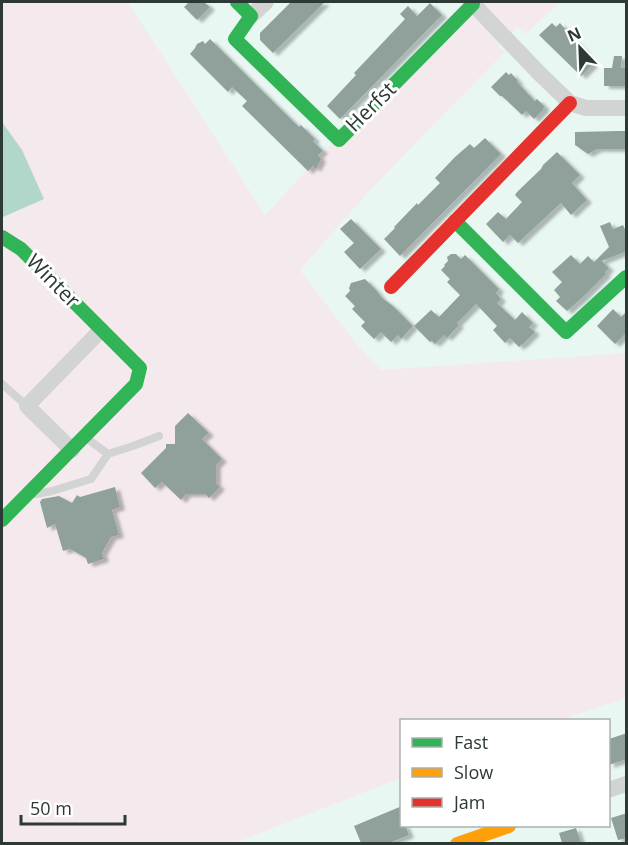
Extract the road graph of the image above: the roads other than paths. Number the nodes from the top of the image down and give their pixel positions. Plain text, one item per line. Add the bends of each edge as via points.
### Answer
1 (237, 2) edge
2 (266, 2) edge
3 (472, 3) edge
4 (251, 16) junction
5 (570, 103) junction
6 (627, 108) edge
7 (455, 221) junction
8 (2, 237) edge
9 (627, 277) edge
10 (391, 287) dead end
11 (101, 330) junction
12 (2, 384) edge
13 (27, 406) junction
14 (159, 436) dead end
15 (84, 437) junction
16 (72, 450) junction
17 (108, 454) junction
18 (26, 496) junction
19 (2, 520) edge
20 (627, 784) edge
21 (610, 790) edge
22 (503, 827) edge
23 (458, 843) edge

1 - 4 street
2 - 4 street, Herfst
3 - 4 street, Herfst via 339,140 235,39
3 - 5 street
5 - 6 street via 586,108
5 - 7 street
7 - 9 street via 566,332
7 - 10 street
8 - 11 street, Winter via 21,249
11 - 13 street
11 - 15 street, Winter via 140,368 136,384
12 - 13 lane
13 - 16 street
14 - 17 lane
15 - 16 street, Winter
15 - 17 lane
16 - 18 street, Winter
17 - 18 lane via 91,479
18 - 19 street, Winter
20 - 21 street
22 - 23 street

